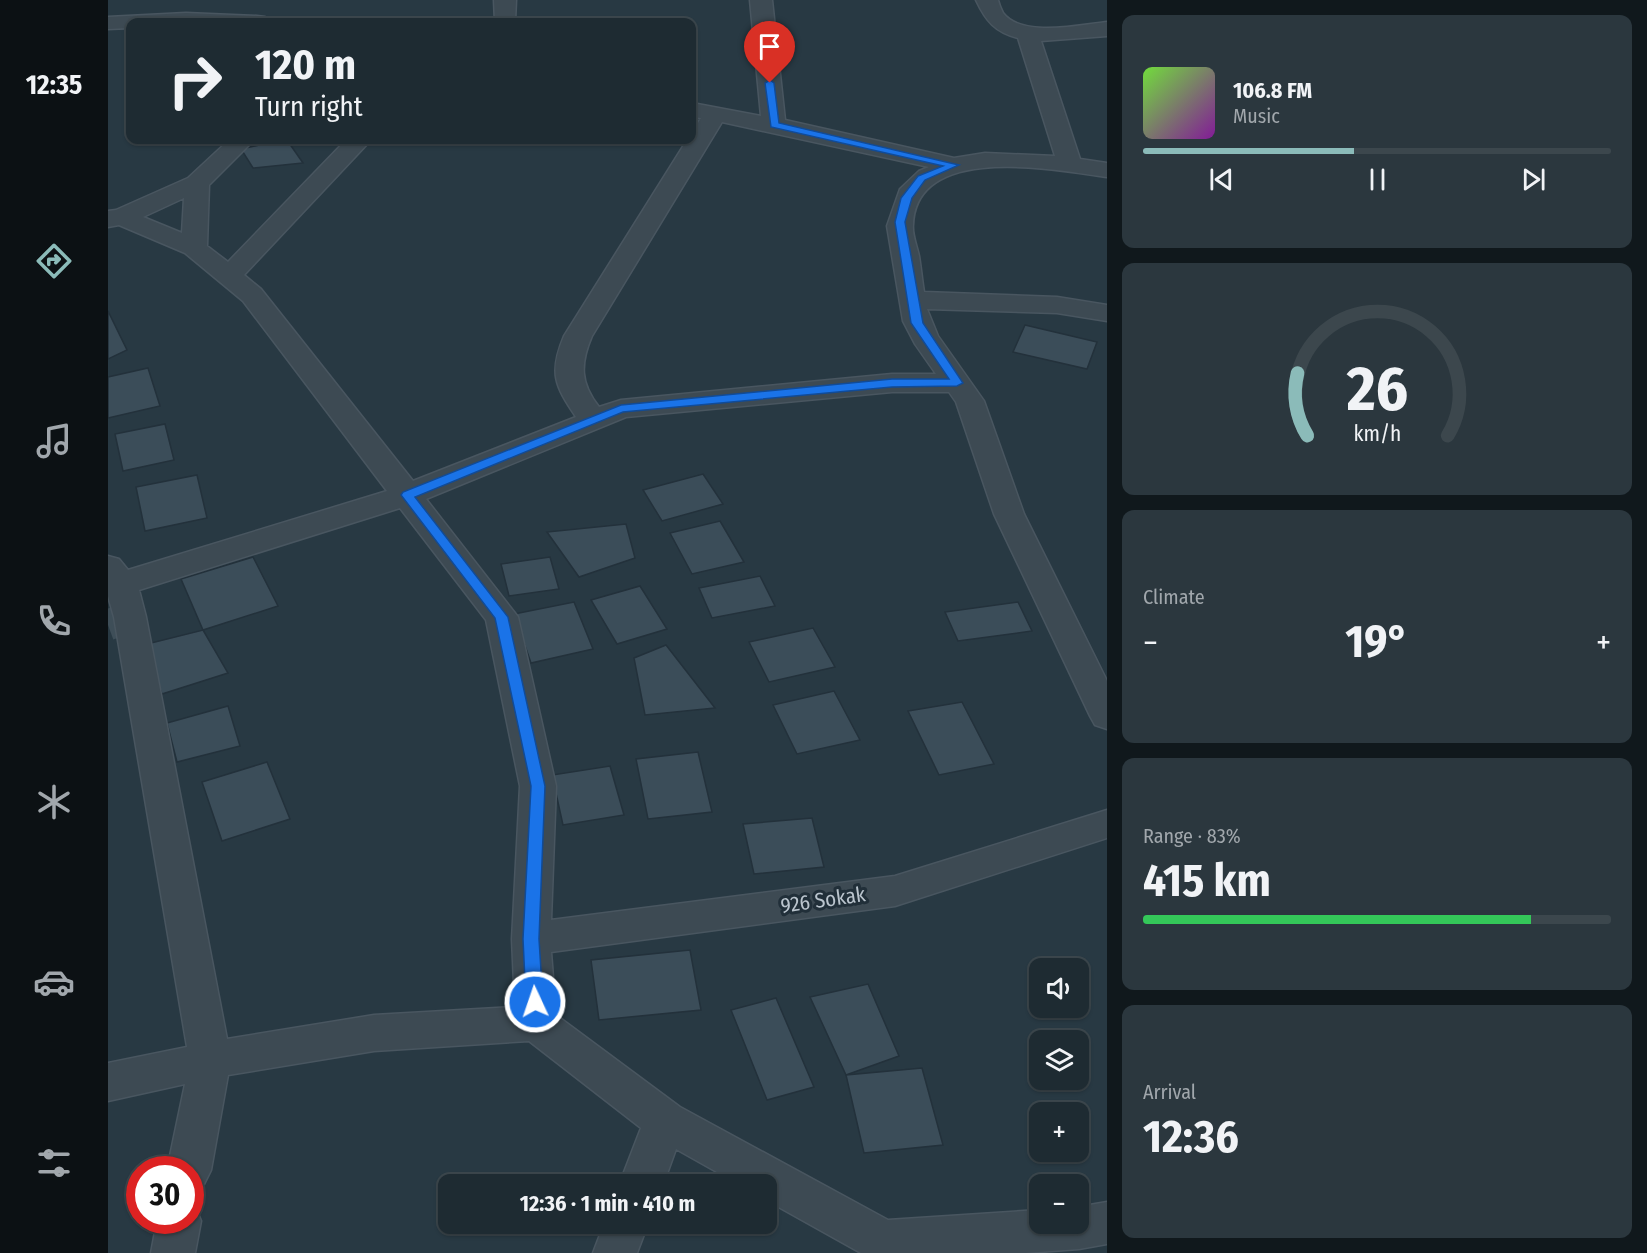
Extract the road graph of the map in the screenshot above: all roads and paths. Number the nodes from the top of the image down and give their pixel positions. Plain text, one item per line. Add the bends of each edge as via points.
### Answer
1 (111, 0) edge
2 (258, 0) edge
3 (505, 0) edge
4 (761, 0) edge
5 (987, 0) edge
6 (256, 18) edge
7 (505, 18) edge
8 (126, 22) edge
9 (111, 23) edge
10 (1107, 29) edge
11 (1028, 35) junction
12 (703, 112) edge
13 (774, 125) junction
14 (238, 144) edge
15 (355, 144) edge
16 (685, 144) edge
17 (954, 165) junction
18 (1070, 165) junction
19 (1107, 170) edge
20 (197, 183) junction
21 (115, 218) edge
22 (194, 248) junction
23 (229, 276) junction
24 (913, 300) junction
25 (1107, 313) edge
26 (957, 383) junction
27 (593, 420) junction
28 (407, 495) junction
29 (115, 576) edge
30 (1107, 716) edge
31 (1107, 824) edge
32 (531, 939) junction
33 (536, 1023) junction
34 (210, 1060) junction
35 (108, 1082) edge
36 (665, 1121) junction
37 (192, 1156) edge
38 (645, 1174) edge
39 (1107, 1223) edge
40 (177, 1234) edge
41 (622, 1234) edge
42 (173, 1253) edge
43 (615, 1253) edge

1 - 9 street
2 - 6 street
3 - 7 street
4 - 13 street
5 - 11 street via 994,17
8 - 9 street
10 - 11 street
11 - 18 street
12 - 13 street
13 - 17 street
14 - 20 street
15 - 23 street
16 - 27 street via 572,349 568,376 571,390
17 - 18 street via 1034,160
17 - 24 street via 922,178 906,198 900,222
18 - 19 street
20 - 21 street
20 - 22 street
21 - 22 street
22 - 23 street
23 - 28 street via 252,295
24 - 25 street via 1057,305
24 - 26 street via 917,323
26 - 27 street via 892,383 621,409
26 - 30 street via 970,401 1009,514
27 - 28 street
28 - 29 street
28 - 32 street via 502,617 538,786
29 - 34 street via 130,617
31 - 32 street, 926 Sokak via 895,891
32 - 33 street
33 - 34 street via 374,1033
33 - 36 street
34 - 35 street
34 - 37 street
36 - 38 street
36 - 39 street via 884,1242
40 - 42 street
41 - 43 street

